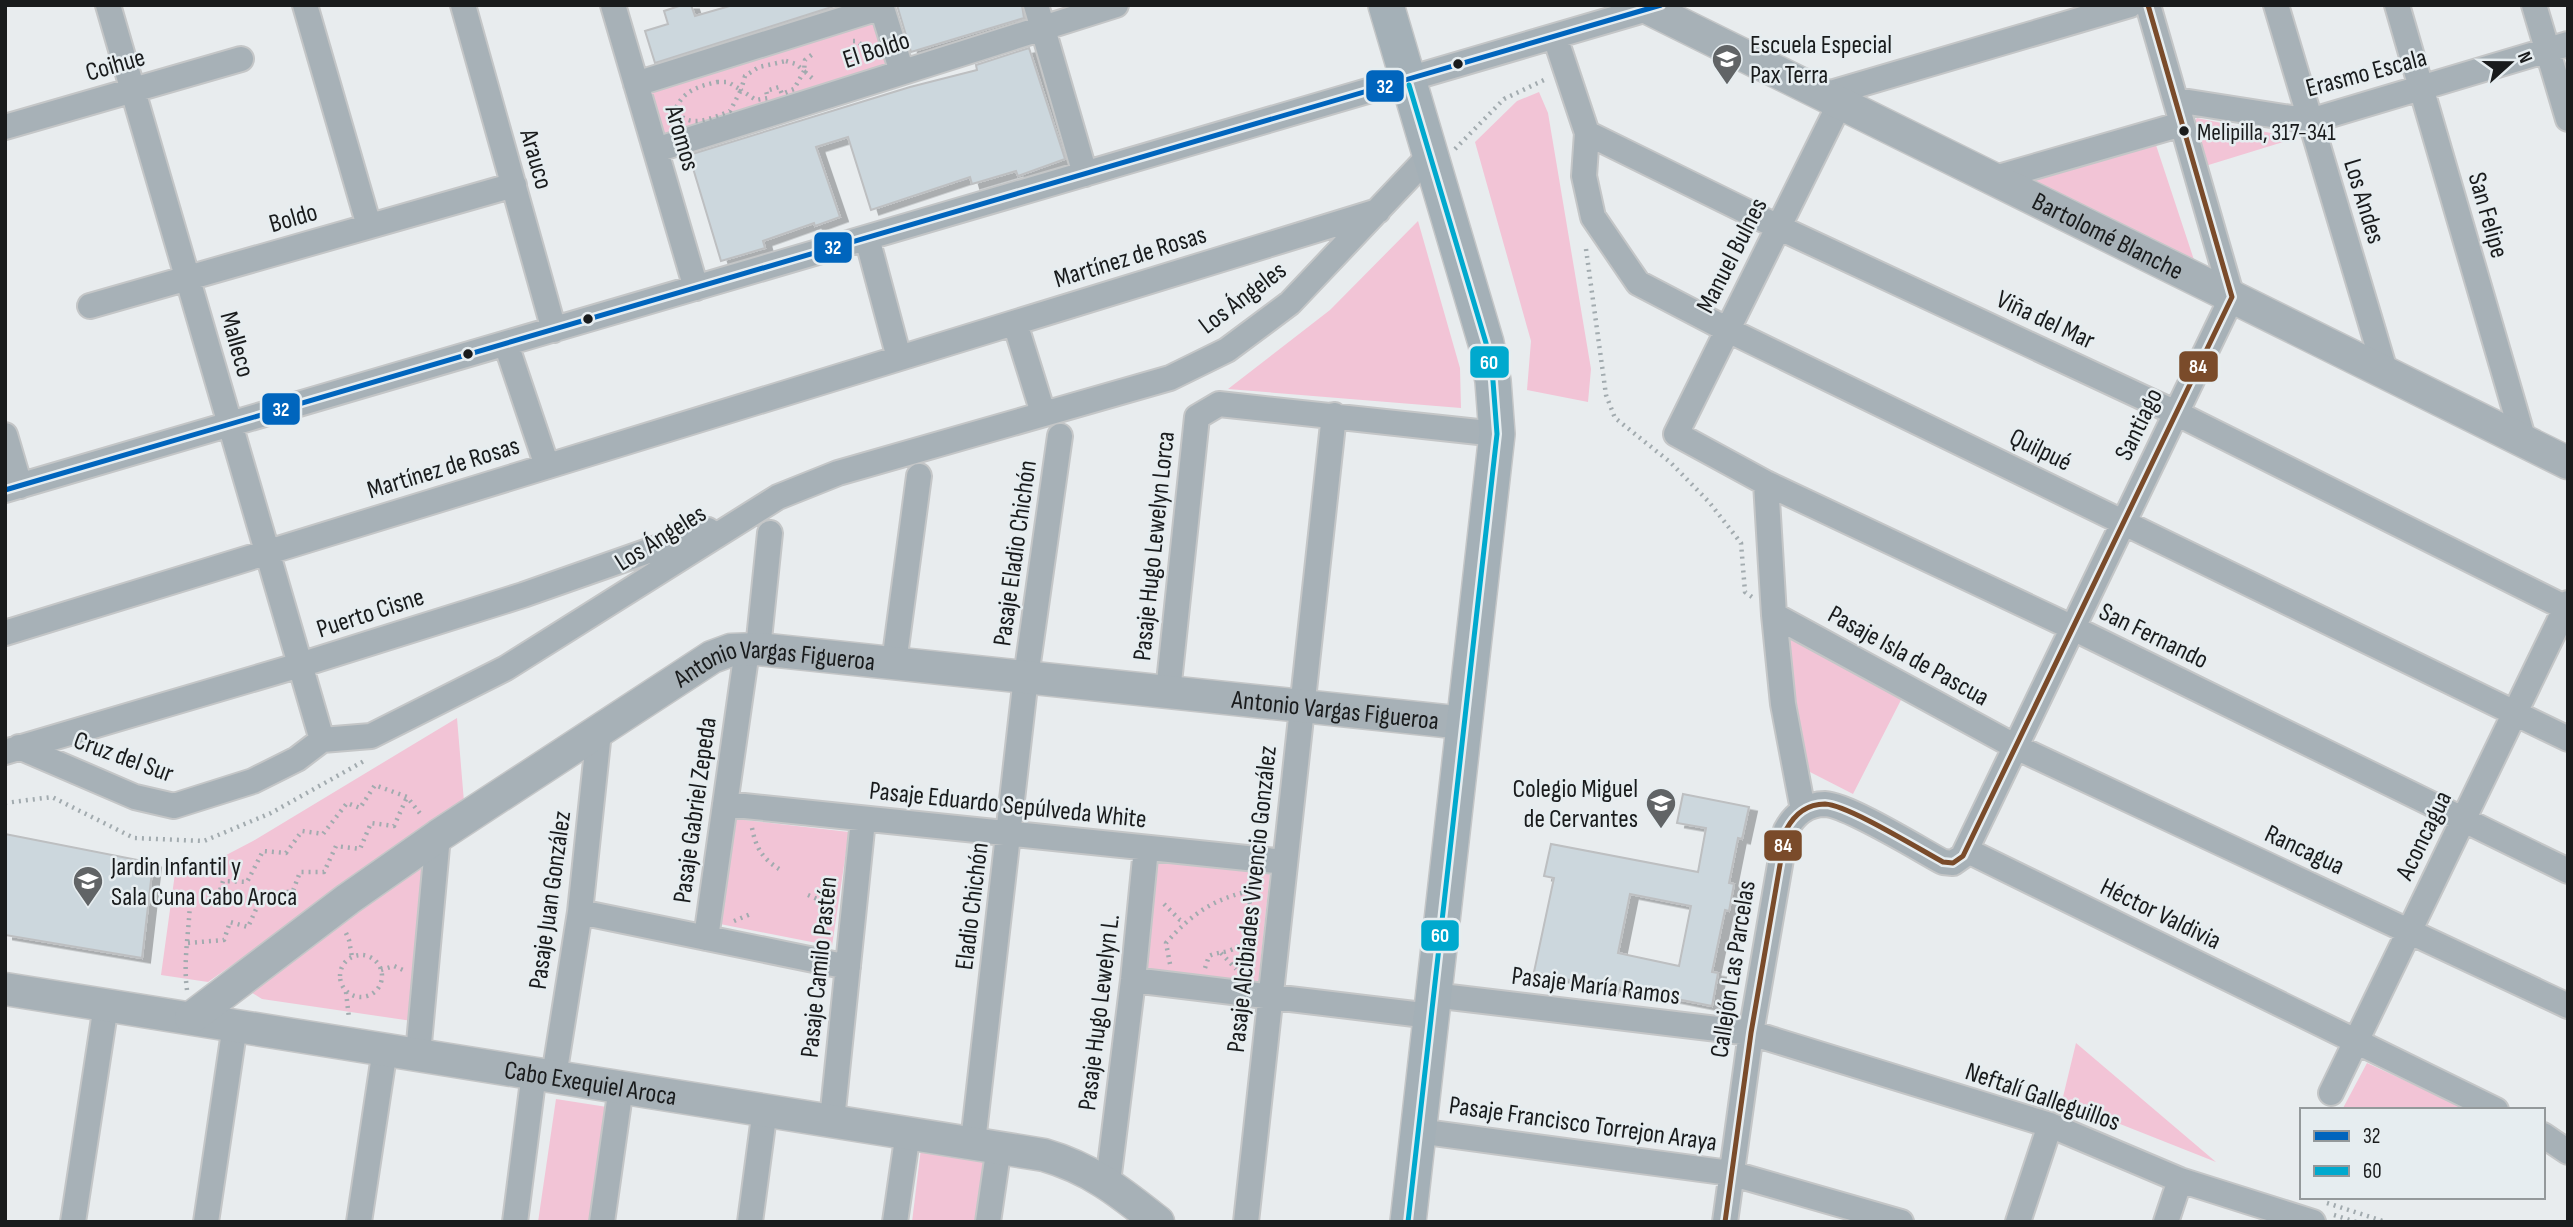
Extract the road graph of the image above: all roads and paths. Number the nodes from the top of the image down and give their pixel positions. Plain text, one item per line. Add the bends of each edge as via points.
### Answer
1 (108, 5) edge
2 (305, 5) edge
3 (463, 5) edge
4 (613, 5) edge
5 (1116, 5) edge
6 (1386, 5) edge
7 (2130, 5) edge
8 (2148, 5) edge
9 (2276, 5) edge
10 (2397, 5) edge
11 (2534, 5) edge
12 (881, 6) edge
13 (1656, 7) edge
14 (1039, 16) edge
15 (1555, 37) junction
16 (892, 42) junction
17 (847, 43) dead end
18 (2557, 47) edge
19 (824, 49) dead end
20 (869, 50) junction
21 (867, 58) dead end
22 (241, 59) dead end
23 (804, 71) junction
24 (902, 72) junction
25 (818, 80) dead end
26 (1407, 80) junction
27 (636, 84) junction
28 (1550, 86) dead end
29 (2421, 88) junction
30 (133, 90) junction
31 (741, 90) junction
32 (1832, 99) junction
33 (2176, 100) junction
34 (2568, 119) edge
35 (2310, 121) junction
36 (2182, 124) junction
37 (5, 127) edge
38 (1587, 133) junction
39 (656, 150) junction
40 (1432, 163) junction
41 (1085, 174) junction
42 (1995, 178) junction
43 (514, 185) junction
44 (1378, 211) junction
45 (369, 226) junction
46 (1778, 227) junction
47 (867, 238) junction
48 (1586, 245) dead end
49 (187, 278) junction
50 (695, 288) junction
51 (2232, 297) junction
52 (90, 306) dead end
53 (1015, 323) junction
54 (1726, 329) junction
55 (554, 330) junction
56 (506, 344) junction
57 (899, 358) junction
58 (2386, 374) junction
59 (2176, 412) junction
60 (1043, 413) junction
61 (1334, 415) junction
62 (230, 425) junction
63 (1676, 433) joint
64 (1497, 434) junction
65 (5, 435) edge
66 (1060, 436) dead end
67 (2524, 442) junction
68 (2568, 463) edge
69 (547, 466) junction
70 (919, 476) dead end
71 (1766, 483) junction
72 (12, 488) edge
73 (748, 516) junction
74 (2124, 523) junction
75 (770, 533) dead end
76 (267, 552) junction
77 (2567, 607) edge
78 (1774, 615) junction
79 (2073, 628) junction
80 (5, 633) edge
81 (752, 649) junction
82 (894, 663) junction
83 (300, 665) junction
84 (1026, 677) junction
85 (1168, 692) junction
86 (1302, 706) junction
87 (2515, 713) junction
88 (1464, 723) junction
89 (599, 732) junction
90 (2568, 739) edge
91 (322, 740) junction
92 (2016, 747) junction
93 (12, 750) edge
94 (366, 760) dead end
95 (407, 797) junction
96 (5, 803) edge
97 (737, 805) junction
98 (1803, 810) junction
99 (863, 820) junction
100 (2463, 820) junction
101 (1009, 833) junction
102 (438, 836) junction
103 (1146, 849) junction
104 (1966, 850) junction
105 (779, 869) dead end
106 (2568, 871) edge
107 (1284, 874) junction
108 (1245, 892) junction
109 (580, 912) junction
110 (2409, 930) junction
111 (706, 938) junction
112 (188, 943) junction
113 (848, 967) junction
114 (1196, 970) dead end
115 (1178, 972) dead end
116 (1133, 980) junction
117 (5, 989) edge
118 (351, 995) joint
119 (1270, 996) junction
120 (106, 1005) junction
121 (1432, 1005) junction
122 (2568, 1006) edge
123 (191, 1018) junction
124 (235, 1025) junction
125 (1751, 1033) junction
126 (2356, 1042) junction
127 (385, 1049) junction
128 (418, 1054) junction
129 (544, 1074) junction
130 (621, 1087) junction
131 (2331, 1093) dead end
132 (2492, 1108) edge
133 (765, 1109) junction
134 (832, 1120) junction
135 (2050, 1125) junction
136 (1418, 1131) junction
137 (908, 1132) junction
138 (2545, 1136) edge
139 (986, 1144) junction
140 (2568, 1152) edge
141 (1730, 1173) junction
142 (2180, 1180) junction
143 (1108, 1182) junction
144 (2317, 1212) edge
145 (1142, 1216) edge
146 (73, 1222) edge
147 (206, 1222) edge
148 (359, 1222) edge
149 (515, 1222) edge
150 (602, 1222) edge
151 (750, 1222) edge
152 (895, 1222) edge
153 (988, 1222) edge
154 (1246, 1222) edge
155 (1408, 1222) edge
156 (1725, 1222) edge
157 (1901, 1222) edge
158 (2018, 1222) edge
159 (2166, 1222) edge
160 (2386, 1222) edge

1 - 30 street, Malleco
2 - 45 street
3 - 43 street, Arauco
4 - 27 street, Aromos
5 - 14 street, El Boldo
6 - 26 main road
7 - 32 street
8 - 33 street
9 - 35 street, Los Andes
10 - 29 street, San Felipe
11 - 18 street
12 - 16 street
12 - 27 street, El Boldo
13 - 15 street
13 - 32 street, Bartolomé Blanche
14 - 24 street, El Boldo
14 - 41 street
15 - 26 street
15 - 38 street
16 - 20 path
16 - 24 street
17 - 20 path via 857,41
18 - 29 street, Erasmo Escala
18 - 34 street
19 - 23 path via 805,60
20 - 21 path
22 - 30 street, Coihue
23 - 25 path
23 - 31 path via 786,61 759,67 745,76
23 - 31 path via 794,89 782,94 779,87 756,100
24 - 39 street, El Boldo
26 - 40 main road
26 - 41 street
27 - 39 street, Aromos
28 - 40 path via 1544,80 1504,99
29 - 35 street, Erasmo Escala
29 - 67 street, San Felipe
30 - 37 street, Coihue
30 - 49 street, Malleco
31 - 31 path via 728,82 703,86 681,97 676,107 688,121 702,121 730,111
32 - 42 street, Bartolomé Blanche
32 - 46 street, Manuel Bulnes
33 - 35 street, Erasmo Escala
33 - 36 street
35 - 58 street, Los Andes
36 - 42 street
36 - 51 street
38 - 46 street, Viña del Mar
38 - 54 street, Quilpué via 1584,176 1593,217 1631,274 1638,283
39 - 50 street, Aromos
40 - 44 street, Los Ángeles
40 - 64 main road via 1486,343
41 - 47 street
42 - 51 street, Bartolomé Blanche
43 - 45 street, Boldo
43 - 55 street, Arauco
44 - 53 street, Martínez de Rosas
44 - 60 street, Los Ángeles via 1290,303 1227,350 1170,378
45 - 49 street, Boldo
46 - 54 street, Manuel Bulnes
46 - 59 street, Viña del Mar
47 - 50 street
47 - 57 street
48 - 78 path via 1606,394 1615,418 1670,462 1709,502 1741,543 1745,592
49 - 52 street, Boldo
49 - 62 street, Malleco
50 - 55 street
51 - 58 street, Bartolomé Blanche
51 - 59 street, Santiago
53 - 57 street, Martínez de Rosas
53 - 60 street
54 - 63 street, Manuel Bulnes
54 - 74 street, Quilpué
55 - 56 street
56 - 62 street
56 - 69 street
57 - 69 street, Martínez de Rosas
58 - 67 street, Bartolomé Blanche
59 - 74 street, Santiago
59 - 77 street, Viña del Mar
60 - 73 street, Los Ángeles via 838,473 778,497
61 - 64 street, Pasaje Hugo Lewelyn Lorca
61 - 85 street, Pasaje Hugo Lewelyn Lorca via 1219,404 1197,417
61 - 86 street, Pasaje Alcibiades Vivencio González
62 - 72 street
62 - 76 street, Malleco
63 - 71 street, San Fernando
64 - 88 main road
65 - 72 street
66 - 84 street, Pasaje Eladio Chichón
67 - 68 street, Bartolomé Blanche
69 - 76 street, Martínez de Rosas
70 - 82 street
71 - 78 street
71 - 79 street, San Fernando
73 - 83 street, Puerto Cisne via 523,595
73 - 91 street, Los Ángeles via 506,668 371,736
74 - 79 street, Santiago
74 - 87 street, Quilpué
75 - 81 street, Pasaje Gabriel Zepeda
76 - 80 street, Martínez de Rosas
76 - 83 street, Malleco
77 - 87 street, Aconcagua
78 - 92 street, Pasaje Isla de Pascua
78 - 98 street via 1783,704
79 - 92 street, Santiago
79 - 100 street, San Fernando
81 - 82 street, Antonio Vargas Figueroa
81 - 89 street, Antonio Vargas Figueroa via 712,657
81 - 97 street, Pasaje Gabriel Zepeda
82 - 84 street, Antonio Vargas Figueroa
83 - 91 street, Malleco
83 - 93 street, Puerto Cisne
84 - 85 street, Antonio Vargas Figueroa
84 - 101 street, Eladio Chichón
85 - 86 street, Antonio Vargas Figueroa
86 - 88 street, Antonio Vargas Figueroa
86 - 107 street, Pasaje Alcibiades Vivencio González
87 - 90 street, Quilpué
87 - 100 street, Aconcagua
88 - 121 main road
89 - 102 street, Antonio Vargas Figueroa
89 - 109 street, Pasaje Juan González
91 - 93 street, Cruz del Sur via 297,759 253,781 174,806 135,797
92 - 104 street, Santiago
92 - 110 street, Rancagua
94 - 96 path via 271,813 204,841 134,838 52,797
95 - 102 path
95 - 112 path via 394,826 371,823 360,849 336,846 324,872 300,872 293,891 262,896 248,927 230,922 224,940
95 - 112 path via 375,785 360,808 347,803 323,834 302,831 286,853 263,851 247,882 223,881 217,900 190,902
97 - 99 street, Pasaje Eduardo Sepúlveda White
97 - 105 path via 755,845
97 - 111 street, Pasaje Gabriel Zepeda
98 - 104 street via 1835,806 1943,862 1958,861
98 - 125 street, Callejón Las Parcelas via 1786,830
99 - 101 street, Pasaje Eduardo Sepúlveda White
99 - 113 street, Pasaje Camilo Pastén
100 - 106 street, San Fernando
100 - 110 street, Aconcagua
101 - 103 street, Pasaje Eduardo Sepúlveda White
101 - 139 street, Eladio Chichón
102 - 123 street, Antonio Vargas Figueroa
102 - 128 street
103 - 107 street, Pasaje Eduardo Sepúlveda White
103 - 116 street, Pasaje Hugo Lewelyn L.
104 - 126 street, Héctor Valdivia
107 - 108 path
107 - 119 street, Pasaje Alcibiades Vivencio González
108 - 114 path via 1254,919 1250,933 1238,947 1209,956 1205,969
108 - 115 path via 1209,904 1166,943 1168,962
109 - 111 street
109 - 129 street, Pasaje Juan González
110 - 122 street, Rancagua
110 - 126 street, Aconcagua
111 - 113 street
112 - 123 path via 184,955
113 - 134 street, Pasaje Camilo Pastén
116 - 119 street, Pasaje María Ramos
116 - 143 street, Pasaje Hugo Lewelyn L.
117 - 120 street, Cabo Exequiel Aroca
118 - 118 path via 342,986 343,966 352,957 372,959 381,970 380,984 371,995
119 - 121 street, Pasaje María Ramos
119 - 154 street, Pasaje Alcibiades Vivencio González
120 - 123 street, Cabo Exequiel Aroca
120 - 146 street
121 - 125 street, Pasaje María Ramos
121 - 136 main road
123 - 124 street, Cabo Exequiel Aroca
124 - 127 street, Cabo Exequiel Aroca
124 - 147 street
125 - 135 street, Neftalí Galleguillos
125 - 141 street, Callejón Las Parcelas
126 - 131 street, Aconcagua
126 - 132 street, Héctor Valdivia
127 - 128 street, Cabo Exequiel Aroca
127 - 148 street
128 - 129 street, Cabo Exequiel Aroca
129 - 130 street, Cabo Exequiel Aroca
129 - 149 street, Pasaje Juan González
130 - 133 street, Cabo Exequiel Aroca
130 - 150 street
133 - 134 street, Cabo Exequiel Aroca
133 - 151 street
134 - 137 street, Cabo Exequiel Aroca
135 - 142 street, Neftalí Galleguillos
135 - 158 street
136 - 141 street, Pasaje Francisco Torrejon Araya
136 - 155 main road
137 - 139 street, Cabo Exequiel Aroca
137 - 152 street
138 - 140 street
139 - 143 street, Cabo Exequiel Aroca via 1066,1161
139 - 153 street, Eladio Chichón
141 - 156 street, Callejón Las Parcelas
141 - 157 street, Pasaje Francisco Torrejon Araya
142 - 144 street, Neftalí Galleguillos
142 - 159 street
143 - 145 street, Cabo Exequiel Aroca
144 - 160 path

